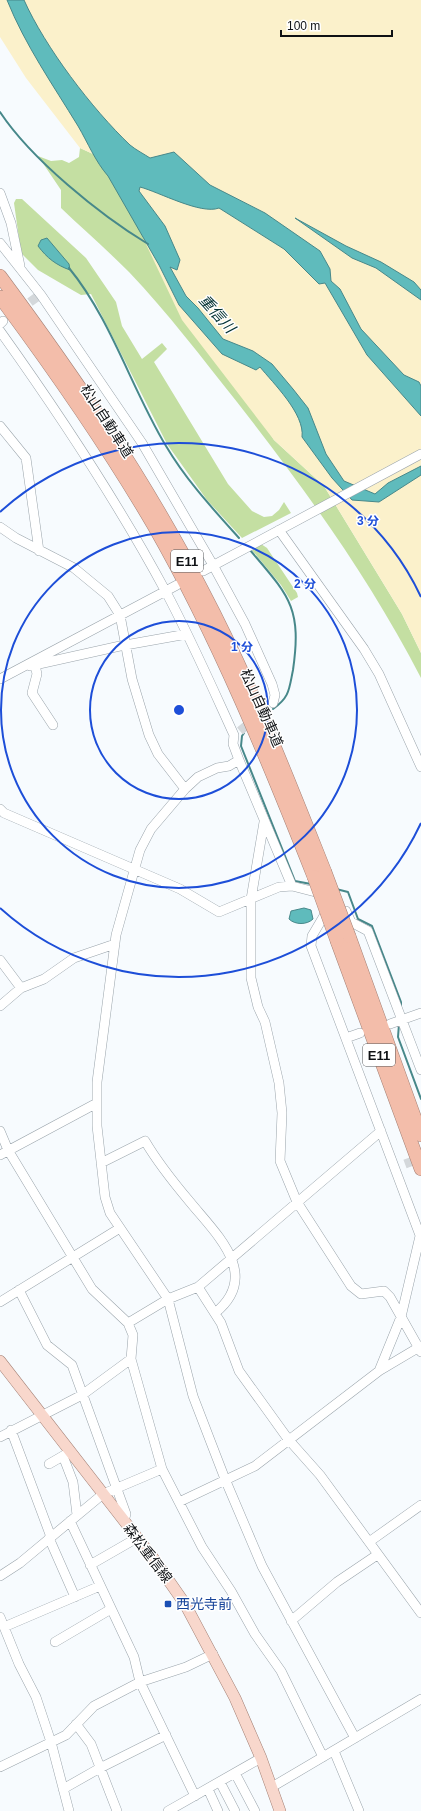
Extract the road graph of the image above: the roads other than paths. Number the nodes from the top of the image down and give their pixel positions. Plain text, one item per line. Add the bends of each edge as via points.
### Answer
1 (0, 193) edge
2 (0, 243) edge
3 (21, 267) junction
4 (0, 276) edge
5 (0, 297) edge
6 (0, 331) edge
7 (0, 426) edge
8 (421, 454) edge
9 (0, 527) edge
10 (280, 530) junction
11 (39, 551) junction
12 (213, 565) junction
13 (203, 570) dead end
14 (177, 585) dead end
15 (165, 591) junction
16 (120, 615) junction
17 (187, 634) junction
18 (127, 645) junction
19 (35, 665) junction
20 (21, 668) junction
21 (0, 678) edge
22 (273, 703) dead end
23 (53, 725) dead end
24 (239, 760) junction
25 (421, 767) edge
26 (185, 789) junction
27 (0, 809) edge
28 (264, 821) junction
29 (134, 870) junction
30 (319, 875) junction
31 (292, 886) junction
32 (329, 896) junction
33 (251, 899) junction
34 (343, 939) junction
35 (115, 944) junction
36 (0, 960) edge
37 (21, 988) junction
38 (0, 1006) edge
39 (421, 1013) edge
40 (402, 1020) junction
41 (390, 1024) dead end
42 (360, 1033) dead end
43 (346, 1038) junction
44 (421, 1070) edge
45 (97, 1103) junction
46 (0, 1131) edge
47 (381, 1131) junction
48 (421, 1135) edge
49 (4, 1152) edge
50 (101, 1163) junction
51 (405, 1164) tunnel mouth
52 (396, 1168) junction
53 (421, 1169) edge
54 (298, 1202) junction
55 (120, 1228) junction
56 (421, 1237) edge
57 (73, 1258) junction
58 (230, 1259) junction
59 (198, 1287) junction
60 (19, 1290) junction
61 (168, 1299) junction
62 (0, 1302) edge
63 (215, 1313) junction
64 (401, 1317) junction
65 (128, 1323) junction
66 (420, 1348) edge
67 (131, 1359) junction
68 (1, 1365) edge
69 (379, 1371) junction
70 (82, 1394) junction
71 (42, 1415) junction
72 (11, 1430) junction
73 (0, 1437) edge
74 (288, 1439) junction
75 (67, 1454) junction
76 (48, 1464) dead end
77 (162, 1469) junction
78 (224, 1479) junction
79 (116, 1488) junction
80 (103, 1494) junction
81 (179, 1502) junction
82 (421, 1504) edge
83 (77, 1515) junction
84 (70, 1521) junction
85 (124, 1521) junction
86 (50, 1538) junction
87 (137, 1538) junction
88 (369, 1542) junction
89 (377, 1555) junction
90 (90, 1565) junction
91 (0, 1576) edge
92 (100, 1586) junction
93 (75, 1597) junction
94 (111, 1609) junction
95 (421, 1613) edge
96 (0, 1617) edge
97 (291, 1621) junction
98 (4, 1627) junction
99 (54, 1642) dead end
100 (212, 1654) junction
101 (140, 1682) junction
102 (421, 1699) edge
103 (76, 1724) junction
104 (166, 1735) junction
105 (355, 1738) junction
106 (50, 1742) junction
107 (334, 1751) junction
108 (323, 1757) junction
109 (261, 1758) junction
110 (0, 1767) edge
111 (100, 1768) junction
112 (235, 1773) junction
113 (220, 1782) junction
114 (272, 1786) junction
115 (63, 1789) junction
116 (208, 1789) junction
117 (195, 1796) junction
118 (174, 1810) edge
119 (69, 1811) edge
120 (117, 1811) edge
121 (218, 1811) edge
122 (235, 1811) edge
123 (255, 1811) edge
124 (280, 1811) edge
125 (359, 1811) edge

1 - 3 street via 11,223
2 - 3 street
3 - 12 street via 142,443
4 - 30 highway, 松山自動車道 / E11 via 80,389 165,521 203,590 240,664 272,739
5 - 30 highway, 松山自動車道 / E11 via 114,460 154,527 227,668
6 - 15 street via 86,457
7 - 11 street via 26,458
8 - 10 street
9 - 11 street
10 - 12 street
10 - 25 street via 379,674
11 - 16 street via 74,568 108,596
12 - 13 street
12 - 22 street via 245,624 272,684 275,695
14 - 15 street
15 - 16 street
15 - 17 street
16 - 18 street
16 - 20 street
17 - 18 street
17 - 24 street via 237,733 234,744
18 - 19 street
18 - 26 street via 132,679 149,736 158,754
19 - 20 street
19 - 23 street via 32,693
20 - 21 street
24 - 26 street via 198,777
24 - 28 street
26 - 29 street via 151,829 140,850
27 - 29 street
28 - 31 street
28 - 33 street
29 - 33 street via 180,889 219,912
29 - 35 street
30 - 34 highway, 松山自動車道 / E11, bridge
31 - 32 street
31 - 33 street via 279,887
32 - 40 street via 341,898 351,922 368,931
32 - 43 street via 328,911 312,936 311,946
33 - 54 street via 251,978 279,1083 282,1113 280,1160
34 - 48 highway, 松山自動車道 / E11
34 - 53 highway, 松山自動車道 / E11
35 - 37 street via 74,958 44,979
35 - 45 street
36 - 37 street
37 - 38 street
39 - 40 street
40 - 41 street
40 - 44 street
42 - 43 street
43 - 47 street
45 - 49 street
45 - 50 street
46 - 49 street
47 - 52 street
47 - 54 street
49 - 57 street
50 - 55 street via 104,1197 110,1213
50 - 58 street via 145,1141 171,1179 220,1236
51 - 52 street
52 - 56 street
54 - 58 street
54 - 64 street via 351,1286 361,1294 384,1291
55 - 57 street
55 - 61 street
56 - 64 street
57 - 60 street
57 - 65 street via 92,1289
58 - 59 street
58 - 63 street via 234,1272 234,1288 223,1306
59 - 61 street
59 - 63 street
60 - 62 street
60 - 70 street via 47,1345 72,1366
61 - 65 street
61 - 78 street via 193,1396
63 - 74 street via 239,1371
64 - 66 street
64 - 69 street
65 - 67 street via 133,1335
66 - 69 street
67 - 70 street
67 - 77 street
68 - 71 main road, 森松重信線
69 - 74 street
70 - 71 street
70 - 79 street
71 - 72 street
71 - 75 main road, 森松重信線
72 - 73 street
72 - 86 street
74 - 78 street via 255,1466
74 - 88 street via 320,1475
75 - 76 street
75 - 80 main road, 森松重信線
75 - 83 street
77 - 79 street
77 - 81 street
78 - 81 street
78 - 97 street via 262,1566
79 - 80 street
79 - 85 street via 126,1514
80 - 83 street
80 - 85 main road, 森松重信線
81 - 108 street via 202,1547 255,1634 281,1671
82 - 88 street
83 - 84 street
84 - 86 street
84 - 90 street
85 - 87 main road, 森松重信線
86 - 91 street
86 - 93 street
87 - 90 street
87 - 100 main road, 森松重信線 via 185,1604
88 - 89 street
89 - 95 street
89 - 97 street via 336,1582
90 - 92 street
92 - 93 street
92 - 94 street
93 - 98 street
94 - 99 street
94 - 101 street via 134,1657
96 - 98 street
97 - 105 street
98 - 106 street via 36,1697
100 - 101 street via 186,1667
100 - 109 main road, 森松重信線
101 - 103 street via 94,1706
101 - 104 street
102 - 105 street
103 - 106 street via 66,1735
103 - 111 street via 91,1744
104 - 111 street
104 - 117 street
105 - 107 street
106 - 110 street
106 - 115 street
107 - 108 street
107 - 125 street
108 - 114 street
109 - 112 street
109 - 114 main road, 森松重信線
111 - 115 street
111 - 120 street
112 - 113 street
112 - 123 street
113 - 116 street
113 - 122 street
114 - 124 main road, 森松重信線
115 - 119 street
116 - 117 street
116 - 121 street
117 - 118 street

